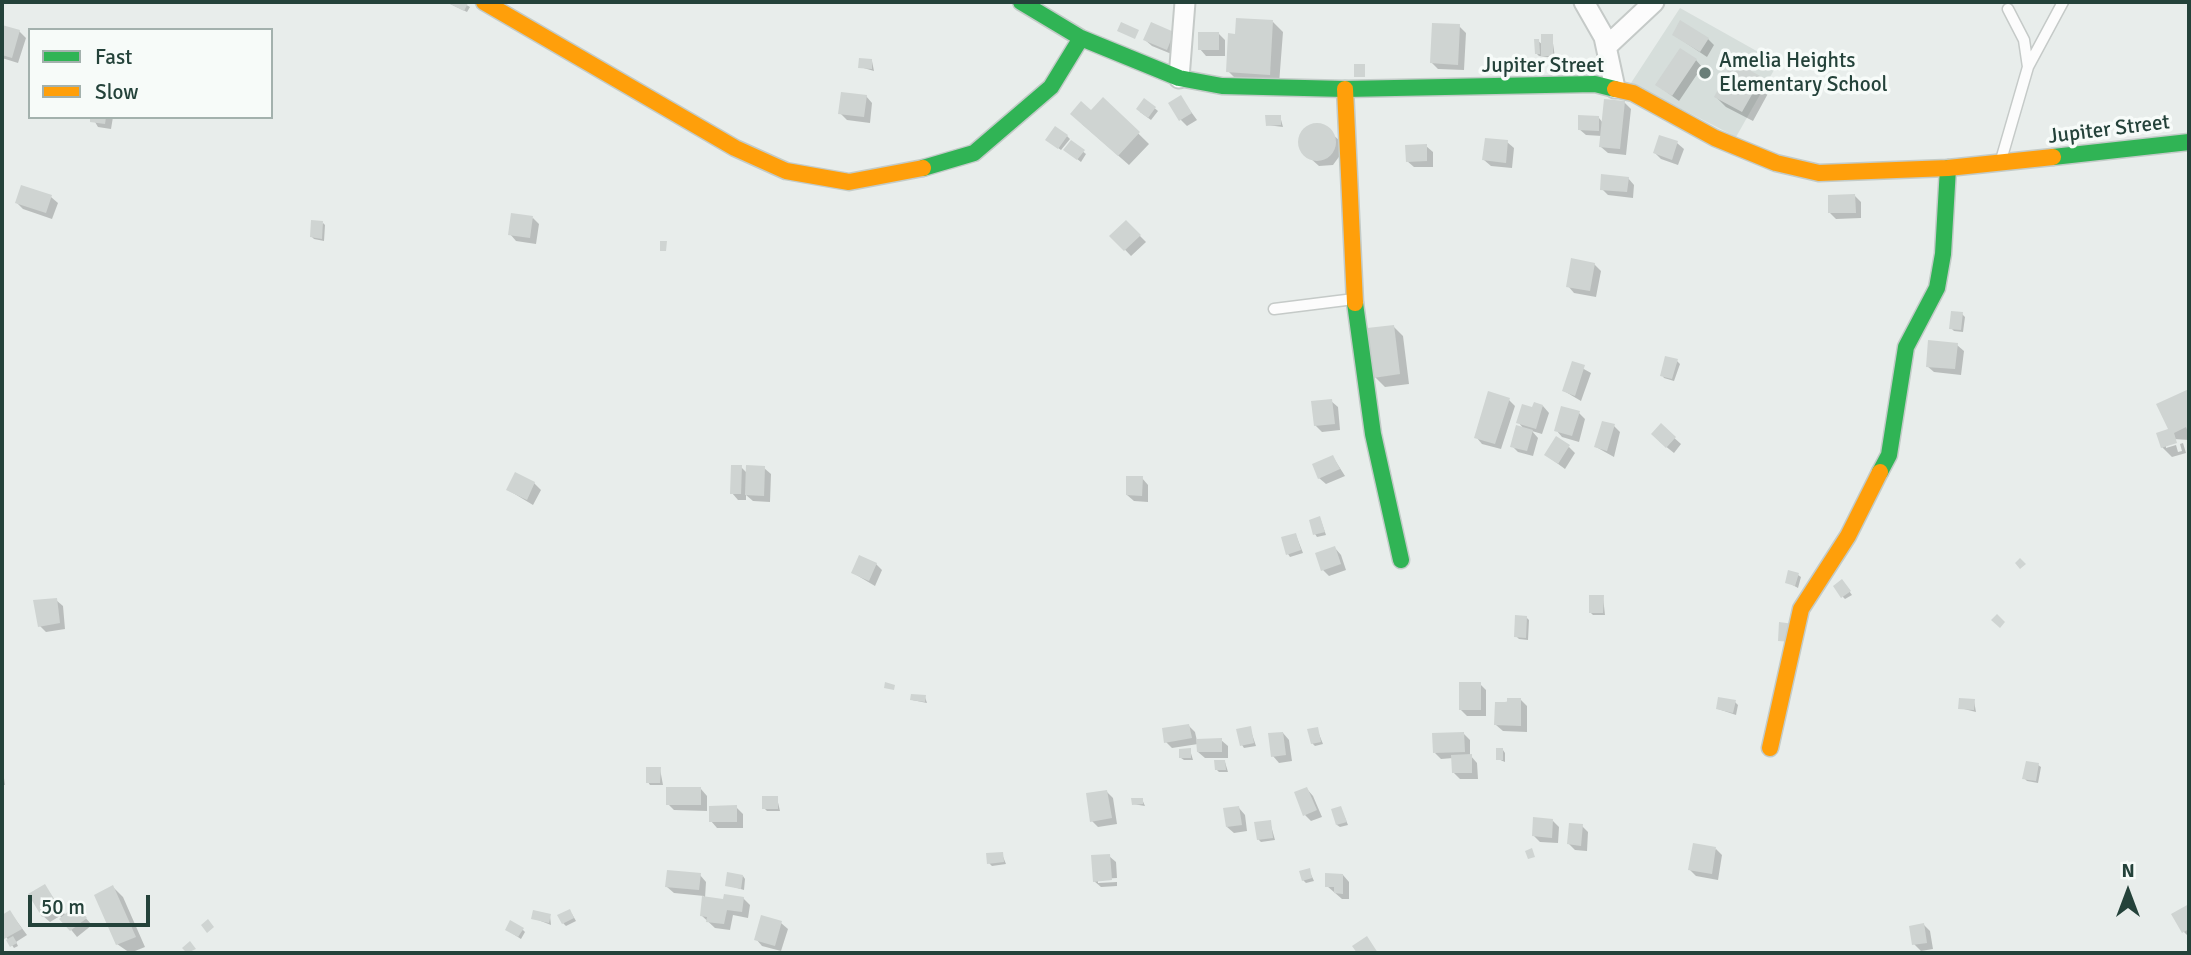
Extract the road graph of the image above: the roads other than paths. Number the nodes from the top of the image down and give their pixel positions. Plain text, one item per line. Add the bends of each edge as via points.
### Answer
1 (484, 2) edge
2 (1021, 2) edge
3 (1185, 2) edge
4 (1584, 2) edge
5 (1654, 2) edge
6 (2063, 2) edge
7 (2008, 9) dead end
8 (1082, 38) junction
9 (1606, 47) junction
10 (2028, 67) junction
11 (1179, 78) junction
12 (1615, 88) junction
13 (1345, 89) junction
14 (2189, 142) edge
15 (2000, 163) junction
16 (1948, 168) junction
17 (1354, 299) junction
18 (1274, 309) dead end
19 (1401, 560) dead end
20 (1770, 748) dead end

1 - 8 street via 735,148 786,171 849,182 908,173 974,153 1051,87
2 - 8 street, Jupiter Street
3 - 11 street
4 - 9 street
5 - 9 street
6 - 10 lane
7 - 10 lane via 2024,40
8 - 11 street, Jupiter Street
9 - 12 street
10 - 15 lane
11 - 13 street, Jupiter Street via 1222,86
12 - 13 street, Jupiter Street via 1595,84
12 - 16 street, Jupiter Street via 1776,163 1819,173
13 - 17 street
14 - 15 street, Jupiter Street
15 - 16 street, Jupiter Street
16 - 20 street via 1937,288 1906,347 1889,455 1848,536 1801,609
17 - 18 lane
17 - 19 street via 1373,434

